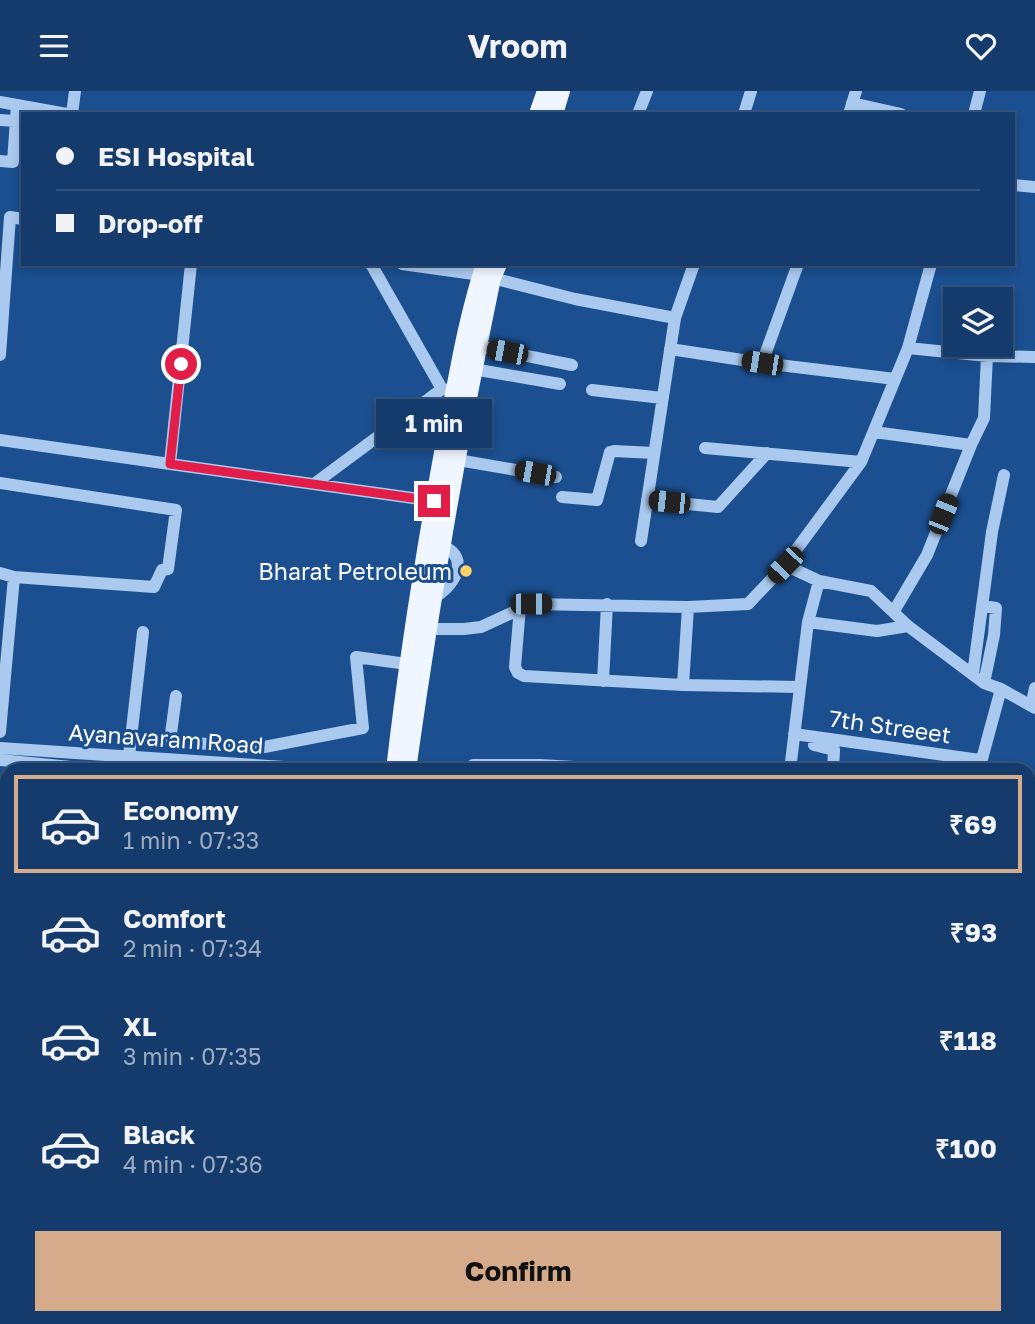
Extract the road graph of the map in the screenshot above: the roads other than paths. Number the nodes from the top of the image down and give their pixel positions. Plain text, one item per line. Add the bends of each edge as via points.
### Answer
1 (75, 91) edge
2 (546, 91) edge
3 (561, 91) edge
4 (647, 91) edge
5 (751, 91) edge
6 (980, 91) edge
7 (0, 102) edge
8 (852, 103) edge
9 (17, 105) junction
10 (57, 112) edge
11 (70, 112) edge
12 (539, 112) edge
13 (555, 112) edge
14 (639, 112) edge
15 (745, 112) edge
16 (892, 112) edge
17 (975, 112) edge
18 (0, 120) edge
19 (15, 121) junction
20 (0, 161) edge
21 (1015, 185) edge
22 (1035, 187) edge
23 (21, 219) edge
24 (191, 266) edge
25 (372, 266) edge
26 (431, 266) edge
27 (693, 266) edge
28 (798, 266) edge
29 (930, 266) edge
30 (489, 270) edge
31 (675, 318) junction
32 (478, 347) junction
33 (908, 348) junction
34 (670, 349) junction
35 (943, 352) edge
36 (0, 355) edge
37 (988, 357) edge
38 (1012, 357) edge
39 (1035, 358) edge
40 (762, 363) junction
41 (572, 365) dead end
42 (473, 369) junction
43 (895, 379) junction
44 (560, 384) dead end
45 (456, 390) junction
46 (592, 390) dead end
47 (662, 398) junction
48 (874, 432) junction
49 (0, 439) edge
50 (971, 445) junction
51 (705, 448) dead end
52 (654, 453) junction
53 (767, 453) junction
54 (458, 460) junction
55 (861, 461) junction
56 (170, 464) junction
57 (1004, 475) dead end
58 (556, 477) dead end
59 (0, 483) edge
60 (314, 484) junction
61 (562, 497) dead end
62 (647, 500) junction
63 (434, 501) junction
64 (641, 541) dead end
65 (785, 565) junction
66 (0, 573) edge
67 (14, 577) junction
68 (819, 581) junction
69 (607, 604) junction
70 (520, 607) junction
71 (688, 607) junction
72 (894, 611) junction
73 (808, 622) junction
74 (908, 626) junction
75 (427, 629) junction
76 (142, 632) dead end
77 (407, 664) junction
78 (978, 679) junction
79 (603, 681) junction
80 (683, 685) junction
81 (799, 687) junction
82 (1035, 688) edge
83 (1001, 689) junction
84 (176, 696) dead end
85 (2, 701) edge
86 (1033, 707) edge
87 (0, 732) edge
88 (794, 738) junction
89 (0, 748) edge
90 (129, 756) junction
91 (0, 760) edge
92 (31, 763) edge
93 (230, 763) edge
94 (395, 763) edge
95 (408, 763) edge
96 (791, 763) edge
97 (833, 763) edge
98 (965, 763) edge
99 (980, 763) edge

1 - 11 street
2 - 12 main road
3 - 13 main road
4 - 14 street
5 - 15 street
6 - 17 street
7 - 9 street
8 - 16 street
9 - 10 street
9 - 19 street
18 - 19 street
19 - 20 street via 13,162
21 - 22 street
23 - 36 street via 10,217
24 - 56 street
25 - 45 street
26 - 30 street
27 - 31 street
28 - 40 street
29 - 33 street
30 - 31 street via 575,299
30 - 32 main road
30 - 45 main road
31 - 34 street
32 - 41 street
32 - 42 main road
33 - 35 street
33 - 43 street
34 - 40 street
34 - 47 street
37 - 50 street via 984,418
38 - 39 street
40 - 43 street
42 - 44 street
42 - 45 main road
43 - 48 street
45 - 54 main road
45 - 60 street
45 - 63 main road
46 - 47 street
47 - 52 street
48 - 50 street
48 - 55 street
49 - 56 street
50 - 72 street via 927,555
51 - 53 street
52 - 61 street via 610,452 597,500
52 - 62 street
53 - 55 street
53 - 62 street via 718,507
54 - 58 street
54 - 75 main road
55 - 65 street
56 - 60 street
57 - 78 street via 983,606 996,608 994,635
59 - 67 street via 176,510 168,569 162,570 154,587
60 - 63 street
62 - 64 street
63 - 77 main road
65 - 68 street
65 - 71 street via 748,604
66 - 67 street
67 - 85 street
68 - 72 street via 871,591
68 - 73 street
69 - 70 street
69 - 71 street
69 - 79 street
70 - 75 street via 481,627
70 - 79 street via 518,673
71 - 80 street
72 - 74 street
73 - 74 street via 877,631
73 - 81 street
74 - 78 street
75 - 95 main road
76 - 90 street
77 - 84 street via 356,657 363,728 259,748 170,741
77 - 94 main road
78 - 83 street
79 - 80 street
80 - 81 street
81 - 88 street
82 - 86 street
83 - 86 street
83 - 99 street
85 - 87 street
88 - 96 street
88 - 97 street via 834,750
88 - 98 street, 7th Streeet
89 - 90 street, Ayanavaram Road
90 - 93 street, Ayanavaram Road
91 - 92 street, Ayanavaram Road

